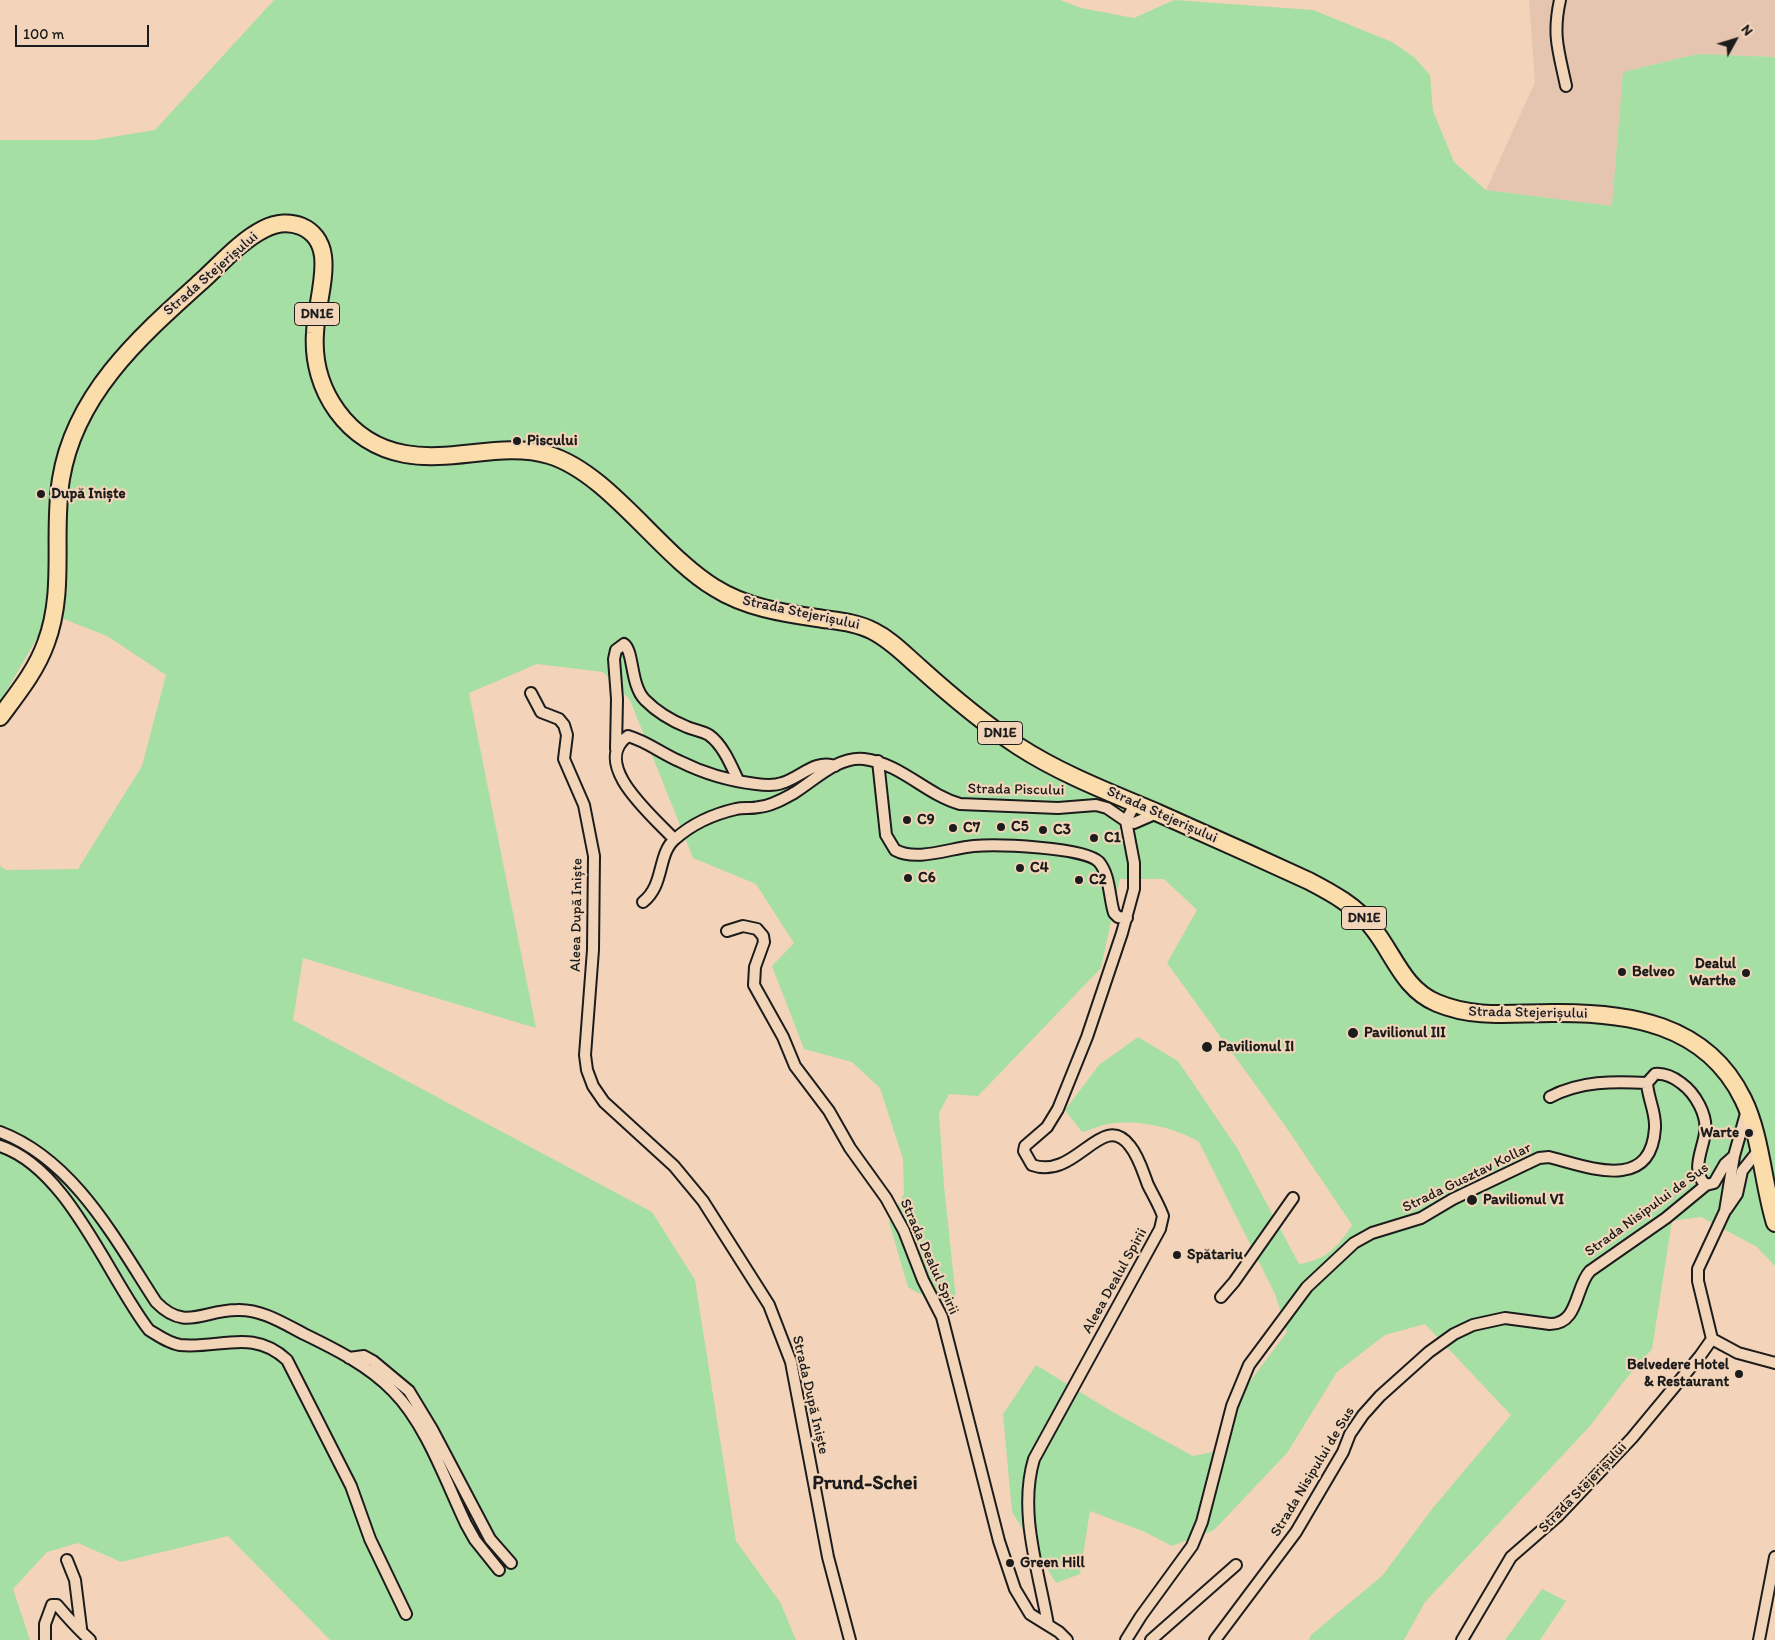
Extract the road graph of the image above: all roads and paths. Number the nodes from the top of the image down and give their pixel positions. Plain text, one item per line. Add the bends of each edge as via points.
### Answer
1 (1560, 0) edge
2 (1566, 86) dead end
3 (531, 693) dead end
4 (0, 717) edge
5 (616, 749) junction
6 (878, 761) junction
7 (835, 766) junction
8 (738, 780) junction
9 (1135, 804) junction
10 (1157, 813) junction
11 (1126, 821) junction
12 (674, 839) junction
13 (643, 902) dead end
14 (1127, 918) junction
15 (727, 931) dead end
16 (1647, 1083) junction
17 (1550, 1097) dead end
18 (1747, 1110) junction
19 (622, 1118) joint
20 (0, 1132) edge
21 (0, 1146) edge
22 (1758, 1151) junction
23 (1734, 1156) junction
24 (1706, 1185) junction
25 (1294, 1198) dead end
26 (1725, 1211) junction
27 (1775, 1223) edge
28 (1220, 1297) dead end
29 (1712, 1339) junction
30 (349, 1358) junction
31 (1775, 1363) edge
32 (1775, 1557) edge
33 (67, 1560) dead end
34 (511, 1563) dead end
35 (1236, 1565) dead end
36 (499, 1570) dead end
37 (406, 1614) dead end
38 (1048, 1625) junction
39 (81, 1628) junction
40 (45, 1640) edge
41 (90, 1640) edge
42 (850, 1640) edge
43 (1067, 1640) edge
44 (1126, 1640) edge
45 (1151, 1640) edge
46 (1215, 1640) edge
47 (1462, 1640) edge
48 (1759, 1640) edge

1 - 2 street via 1555,23 1556,38
3 - 19 street, Aleea După Iniște via 541,712 564,724 567,735 564,759 590,827 595,883 585,1055 593,1086 604,1102
4 - 9 main road, Strada Stejerișului / DN1E via 37,663 51,627 57,590 61,478 78,425 98,388 132,345 242,245 262,229 291,222 312,233 323,253 314,335 322,384 343,420 365,439 390,451 409,455 443,457 522,450 558,458 599,485 712,587 750,605 866,627 882,636 1016,745
5 - 8 street via 628,736 709,774
5 - 8 street via 614,659 616,650 624,644 630,653 632,676 638,693 673,721 709,736 718,744
5 - 12 street via 618,773 630,792
6 - 7 street, Strada Piscului via 849,759
6 - 11 street, Strada Piscului via 899,769 946,800 960,804 1058,808 1096,804
6 - 14 street via 886,835 895,850 909,855 994,844 1080,853 1098,860 1107,878 1114,913
7 - 8 street via 818,765 783,783 771,785
7 - 12 street, Strada Piscului via 779,800 719,814 694,825
9 - 10 main road, Strada Stejerișului / DN1E
9 - 11 street
10 - 11 street via 1134,823
10 - 18 main road, Strada Stejerișului / DN1E via 1309,881 1341,899 1372,927 1401,972 1426,998 1467,1013 1605,1014 1657,1024 1679,1034 1718,1064 1735,1086
11 - 14 street, Aleea Dealul Spirii via 1134,872 1134,889
12 - 13 street via 657,886
14 - 38 street, Aleea Dealul Spirii via 1087,1037 1058,1109 1047,1127 1025,1146 1024,1151 1032,1165 1050,1168 1069,1161 1109,1133 1118,1134 1131,1146 1163,1216 1160,1229 1034,1458 1028,1478 1027,1500
15 - 38 street, Strada Dealul Spirii via 743,926 758,929 763,936 754,985 784,1037 795,1066 829,1111 904,1231 942,1317 999,1541 1015,1589 1030,1614
16 - 17 street via 1580,1085
16 - 24 street via 1655,1074 1670,1076 1684,1085 1698,1101 1706,1128 1698,1164 1701,1179
16 - 44 street, Strada Gusztav Kollar via 1655,1116 1654,1140 1643,1161 1633,1168 1607,1171 1548,1157 1538,1158 1421,1218 1354,1243 1307,1287 1249,1365 1232,1406 1202,1522 1192,1546
18 - 22 main road, DN1E
18 - 23 street
19 - 42 street, Strada După Iniște via 674,1166 703,1201 772,1312 791,1362 828,1557
20 - 30 street via 29,1145 64,1175 95,1210 156,1302 170,1314 190,1319 237,1310 253,1311
21 - 37 street via 18,1154 36,1168 69,1205 150,1330 180,1345 251,1341 265,1345 287,1360 351,1486 370,1539
22 - 26 street via 1742,1171 1737,1194
22 - 27 main road, DN1E
23 - 24 street, Strada Nisipului de Sus via 1714,1183
23 - 26 street
24 - 46 street, Strada Nisipului de Sus via 1666,1218 1590,1271 1585,1276 1573,1309 1558,1324 1505,1318 1473,1325 1454,1334 1407,1371 1363,1415 1296,1532
25 - 28 street
26 - 29 street via 1698,1269
29 - 31 street via 1738,1353
29 - 47 street, Strada Stejerișului via 1632,1438 1558,1516 1511,1557
30 - 34 street via 364,1356 379,1365 415,1399 490,1539
30 - 36 street via 382,1381 406,1407 423,1434 466,1524
32 - 48 street
33 - 39 street via 75,1580
35 - 45 street
38 - 43 street, Strada Dealul Spirii
39 - 40 street via 64,1616 57,1605 52,1605 45,1624
39 - 41 street

